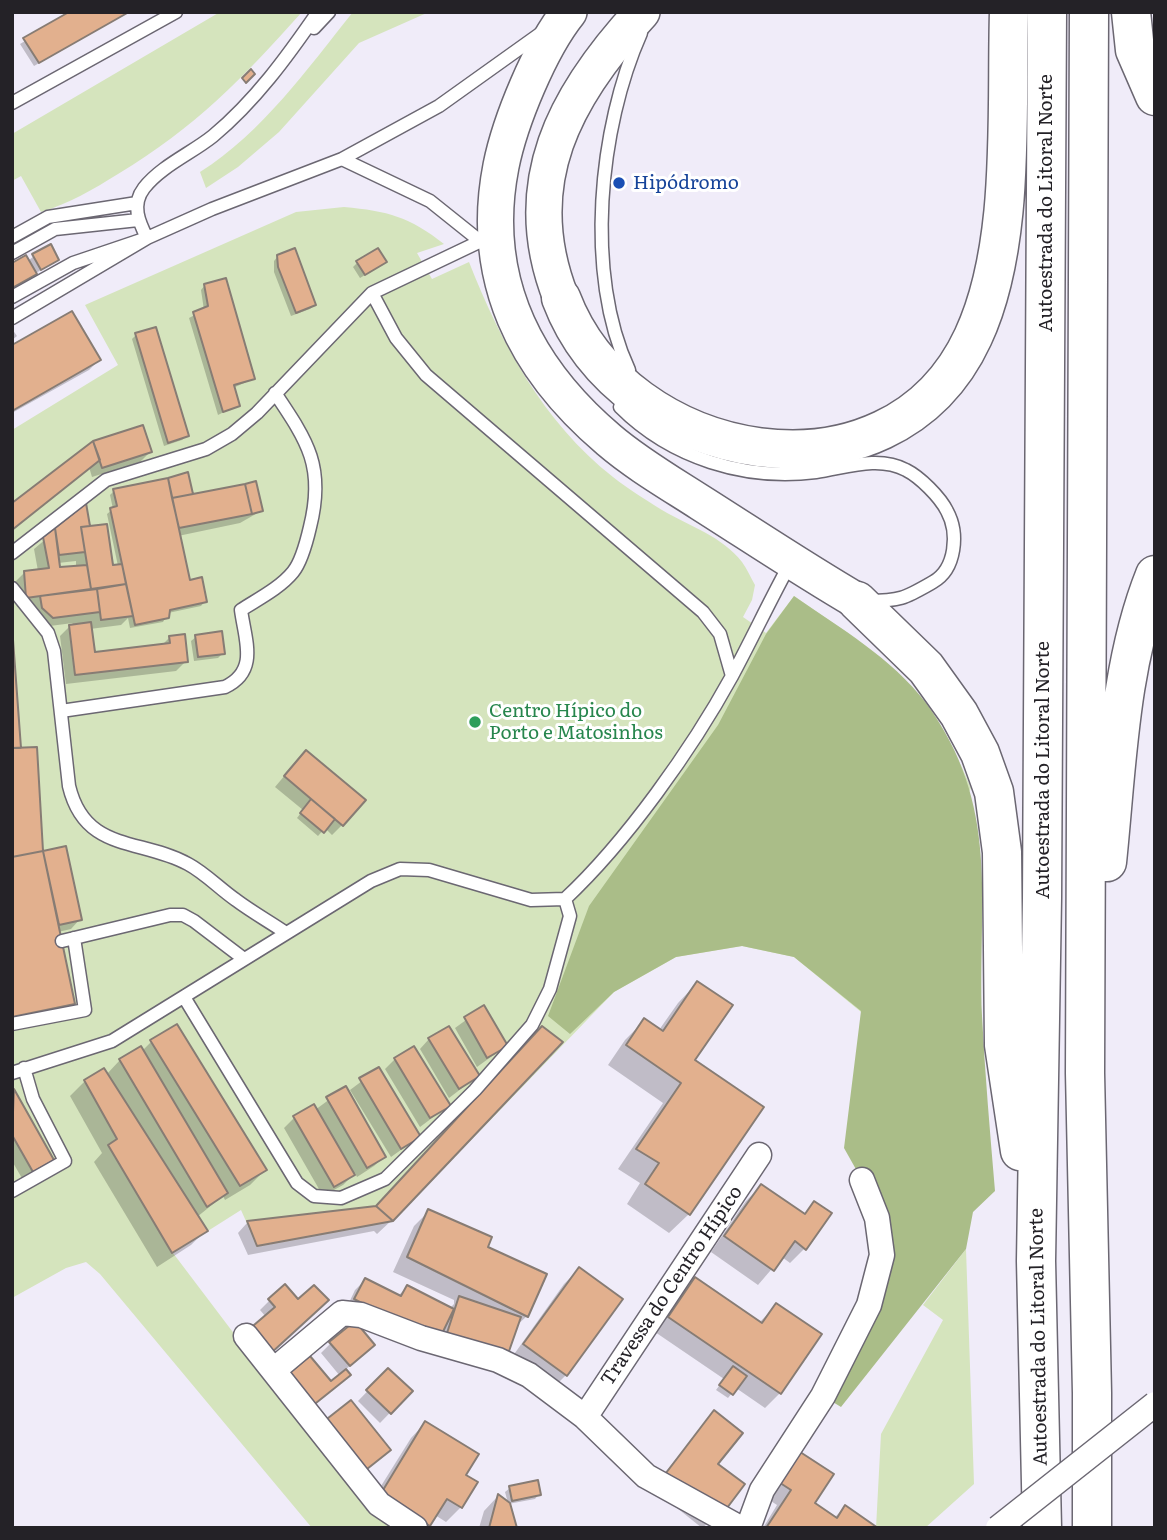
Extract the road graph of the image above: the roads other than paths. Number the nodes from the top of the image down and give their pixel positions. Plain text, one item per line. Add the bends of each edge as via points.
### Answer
1 (176, 12) edge
2 (318, 12) edge
3 (329, 12) edge
4 (642, 12) edge
5 (651, 12) edge
6 (1009, 12) edge
7 (1047, 12) edge
8 (1089, 12) edge
9 (1131, 12) edge
10 (568, 13) edge
11 (287, 56) junction
12 (1155, 96) edge
13 (12, 103) edge
14 (342, 159) junction
15 (136, 203) junction
16 (138, 220) junction
17 (12, 237) edge
18 (147, 239) junction
19 (488, 248) junction
20 (12, 253) edge
21 (372, 293) junction
22 (12, 297) edge
23 (561, 298) junction
24 (12, 318) edge
25 (591, 372) dead end
26 (275, 393) junction
27 (607, 394) dead end
28 (654, 408) junction
29 (12, 553) edge
30 (791, 562) junction
31 (1155, 575) edge
32 (12, 588) edge
33 (858, 601) junction
34 (732, 676) junction
35 (61, 711) junction
36 (565, 898) junction
37 (286, 933) junction
38 (244, 959) junction
39 (184, 997) junction
40 (12, 1024) edge
41 (18, 1070) edge
42 (1085, 1073) junction
43 (759, 1155) dead end
44 (862, 1180) dead end
45 (12, 1191) edge
46 (1036, 1261) junction
47 (246, 1336) dead end
48 (274, 1370) junction
49 (1155, 1404) edge
50 (585, 1417) junction
51 (415, 1528) edge
52 (740, 1528) edge
53 (748, 1528) edge
54 (998, 1528) edge
55 (1042, 1528) edge
56 (1092, 1528) edge

1 - 13 lane
2 - 11 lane
3 - 11 lane
4 - 23 main road via 581,89 552,151 543,205 544,233
5 - 28 lane via 626,73 610,139 603,223 605,271 617,338 634,381
6 - 28 highway via 1000,250 995,279 973,337 946,381 918,409 882,432 817,448 769,448 721,440
7 - 46 highway, Autoestrada do Litoral Norte
8 - 42 highway
9 - 12 highway via 1135,50
10 - 14 lane via 439,106
10 - 19 main road via 525,91 506,142
11 - 15 lane via 213,136 152,181
14 - 18 lane
14 - 19 lane via 430,201
15 - 16 lane
15 - 17 lane via 48,217
16 - 18 lane
16 - 20 lane via 55,229
18 - 22 lane via 73,262
18 - 24 lane
19 - 21 lane
19 - 30 main road via 515,321 542,372 581,415 640,463
21 - 26 lane
21 - 34 lane via 396,338 426,375 703,612 720,634
23 - 25 lane via 574,341
23 - 28 highway via 569,320 599,362
26 - 29 lane via 232,434 206,449 106,480
26 - 35 lane via 314,462 318,497 294,571 241,610 247,660 242,676 225,687
27 - 33 lane via 644,428 714,464 792,474 878,463 905,469 920,480 948,511 955,548 942,577 900,601
30 - 33 main road
30 - 34 lane
31 - 42 highway via 1126,677
32 - 35 lane via 48,633
33 - 46 highway via 926,668 960,714 994,792 1002,852 1004,1045
34 - 36 lane via 636,817 596,870
35 - 37 lane via 69,786 83,818 117,843 157,851 189,864
36 - 37 lane via 531,900 429,870 400,869 371,881
36 - 39 lane via 570,916 554,977 532,1025 386,1179 341,1198 314,1196 297,1183
37 - 38 lane
38 - 39 lane
38 - 40 lane via 183,915 68,939 85,1010
39 - 41 lane via 112,1041
41 - 45 lane via 65,1161
42 - 56 highway
43 - 50 street, Travessa do Centro Hípico
44 - 53 street via 877,1218 882,1255 869,1305 823,1396 762,1490
46 - 55 highway, Autoestrada do Litoral Norte
47 - 48 street
48 - 50 street via 342,1313 361,1315 529,1374
48 - 51 street via 379,1504
49 - 54 street, bridge
50 - 52 street via 646,1476

